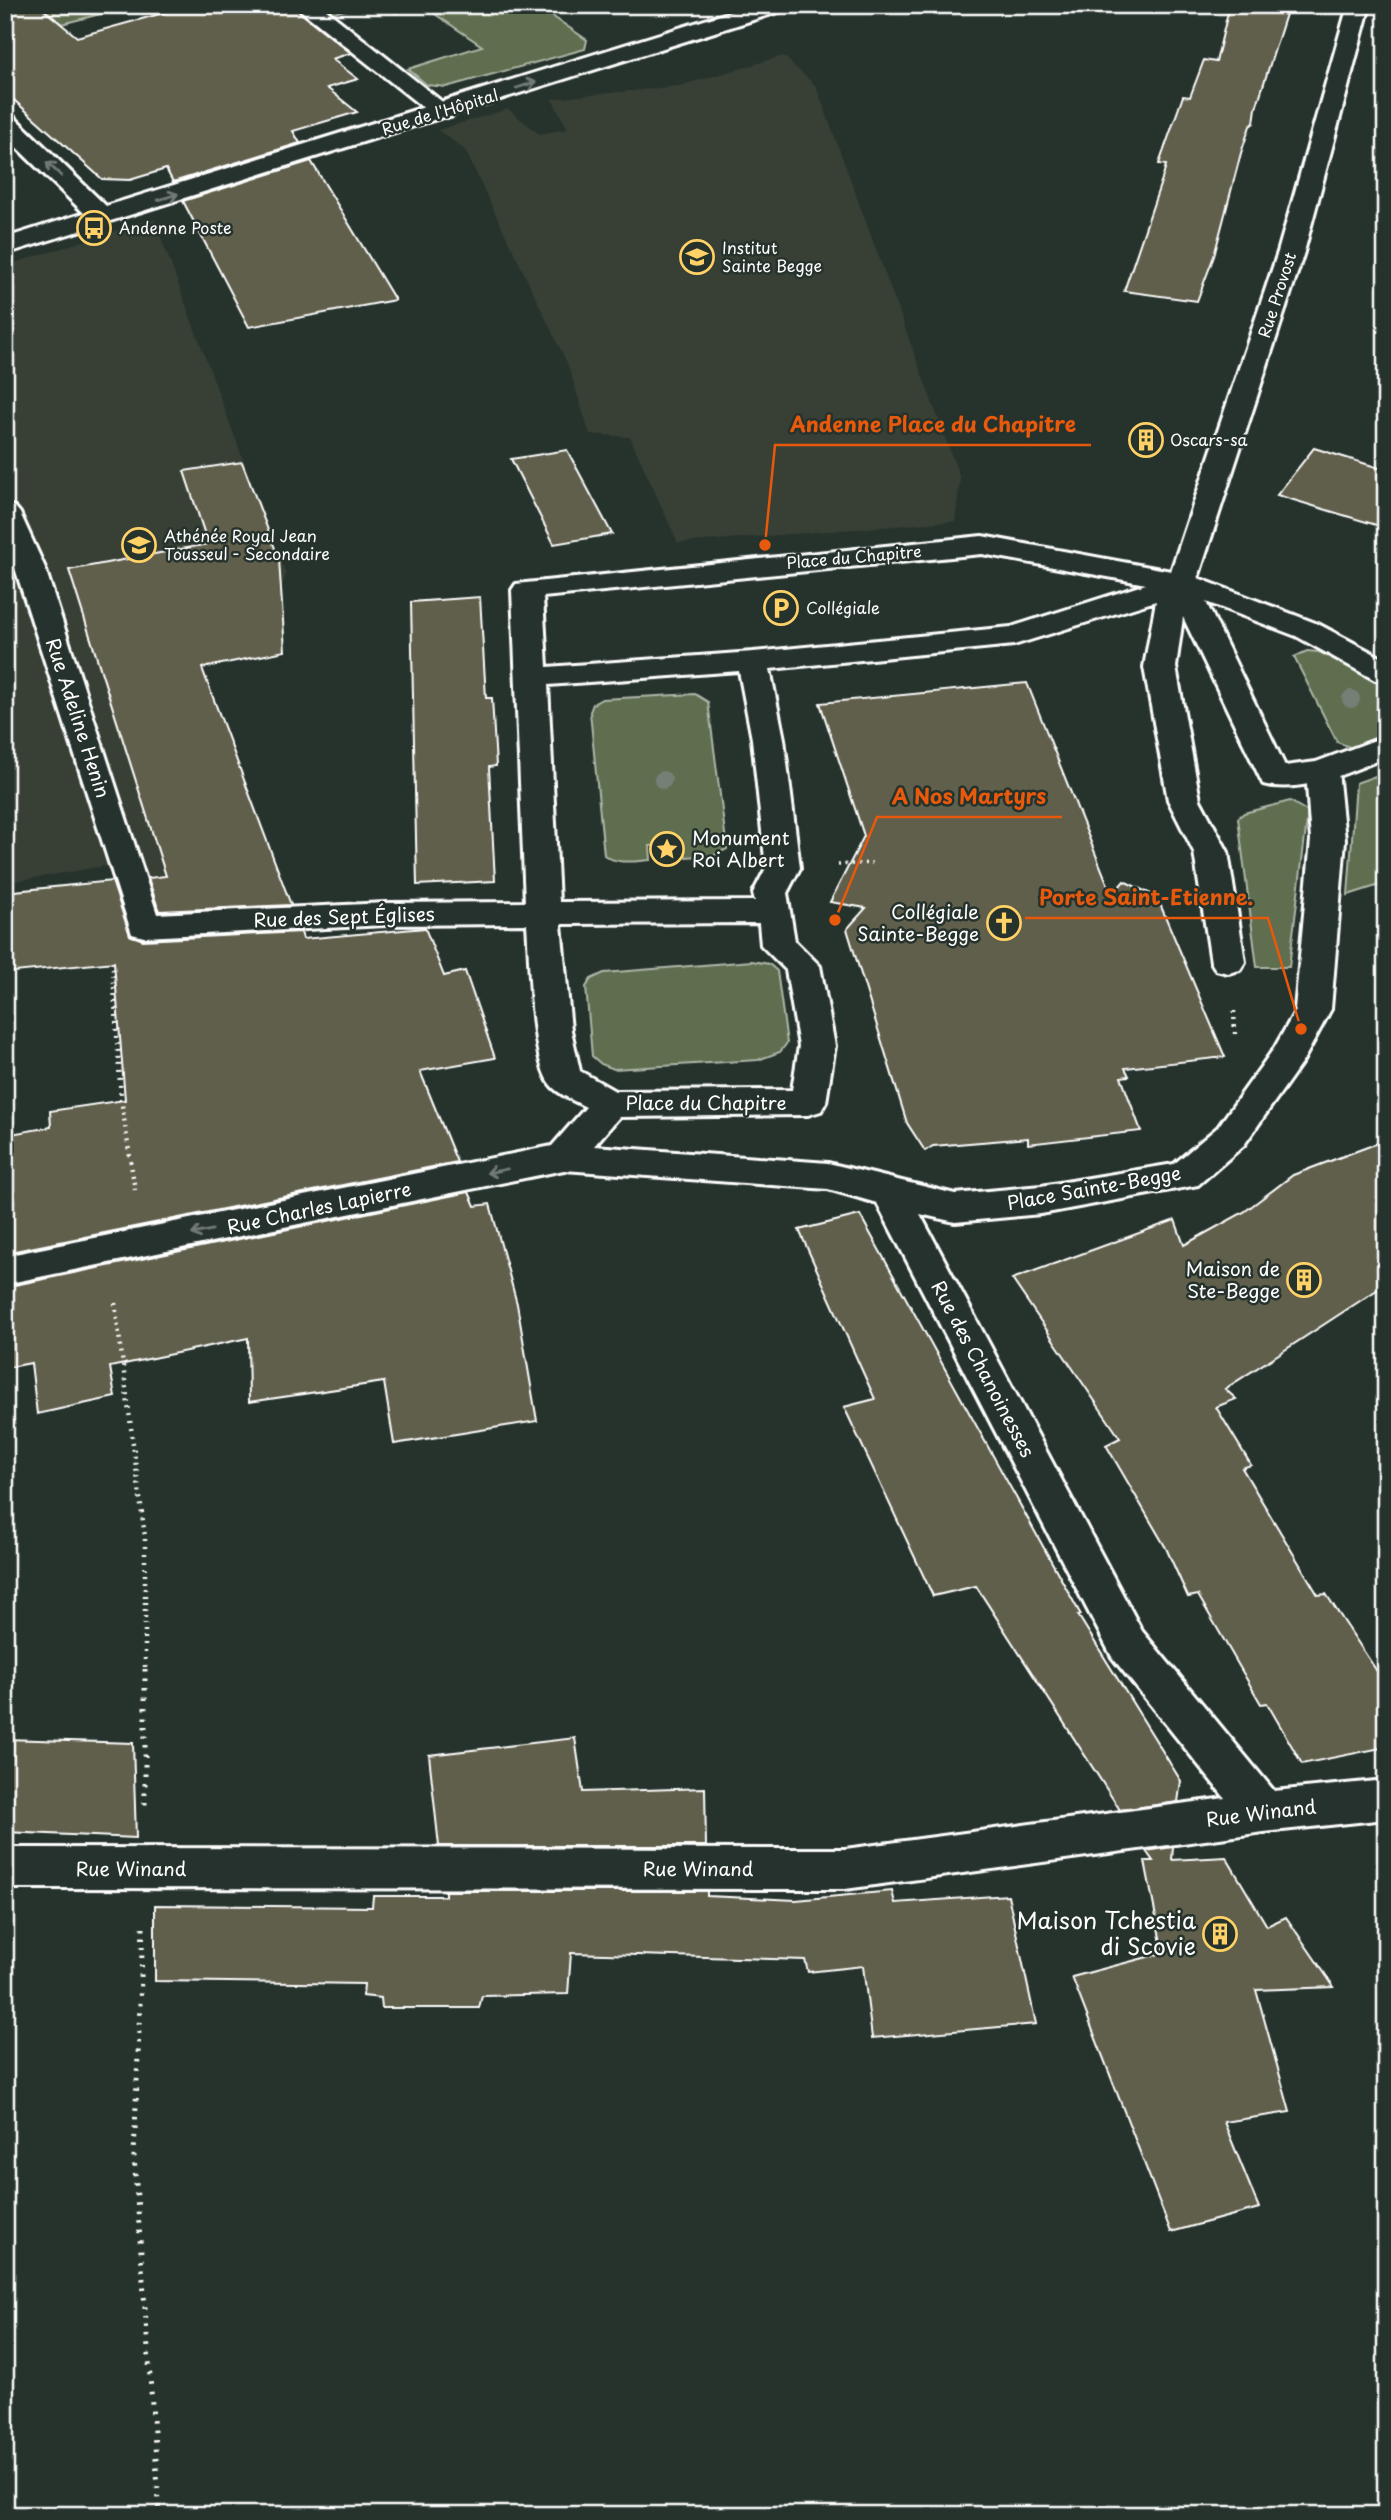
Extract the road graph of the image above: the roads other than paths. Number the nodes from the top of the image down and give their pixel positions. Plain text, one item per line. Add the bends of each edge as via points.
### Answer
1 (305, 5) edge
2 (777, 5) edge
3 (1359, 5) edge
4 (443, 112) junction
5 (5, 122) edge
6 (103, 217) junction
7 (5, 246) edge
8 (5, 513) edge
9 (1182, 582) junction
10 (753, 661) junction
11 (1386, 673) edge
12 (534, 677) junction
13 (1386, 746) edge
14 (1322, 771) junction
15 (543, 911) junction
16 (775, 912) junction
17 (141, 917) joint
18 (1228, 962) road end
19 (609, 1104) junction
20 (564, 1157) junction
21 (891, 1194) junction
22 (5, 1270) edge
23 (1386, 1799) edge
24 (1264, 1812) junction
25 (5, 1868) edge

1 - 4 street
4 -> 2 street, Rue de l'Hôpital
3 - 9 street, Rue Provost via 1291,252
6 -> 4 street, Rue de l'Hôpital
6 -> 5 street
6 - 7 street, Rue de l'Hôpital
8 - 17 street, Rue Adeline Henin via 30,568
9 - 10 street via 1014,636
9 - 11 street, Place du Chapitre via 1307,630
9 - 12 street, Place du Chapitre via 982,545 527,590
9 - 14 street via 1274,777
9 - 18 street via 1172,592 1160,667 1184,800 1211,852
10 - 12 street
10 - 16 street, Place du Chapitre via 768,740 783,868 770,892
12 - 15 street, Place du Chapitre
13 - 14 street
14 - 21 street, Place Sainte-Begge via 1328,840 1313,1009 1290,1052 1231,1136 1185,1176 1041,1200 955,1208
15 - 16 street
15 - 17 street, Rue des Sept Églises
15 - 19 street, Place du Chapitre via 555,1052 564,1078
16 - 19 street, Place du Chapitre via 778,945 803,966 817,1046 808,1102
19 - 20 street
20 - 21 street via 828,1176
20 -> 22 street, Rue Charles Lapierre
21 - 24 street, Rue des Chanoinesses via 1127,1644
23 - 24 street, Rue Winand
24 - 25 street, Rue Winand via 845,1869

